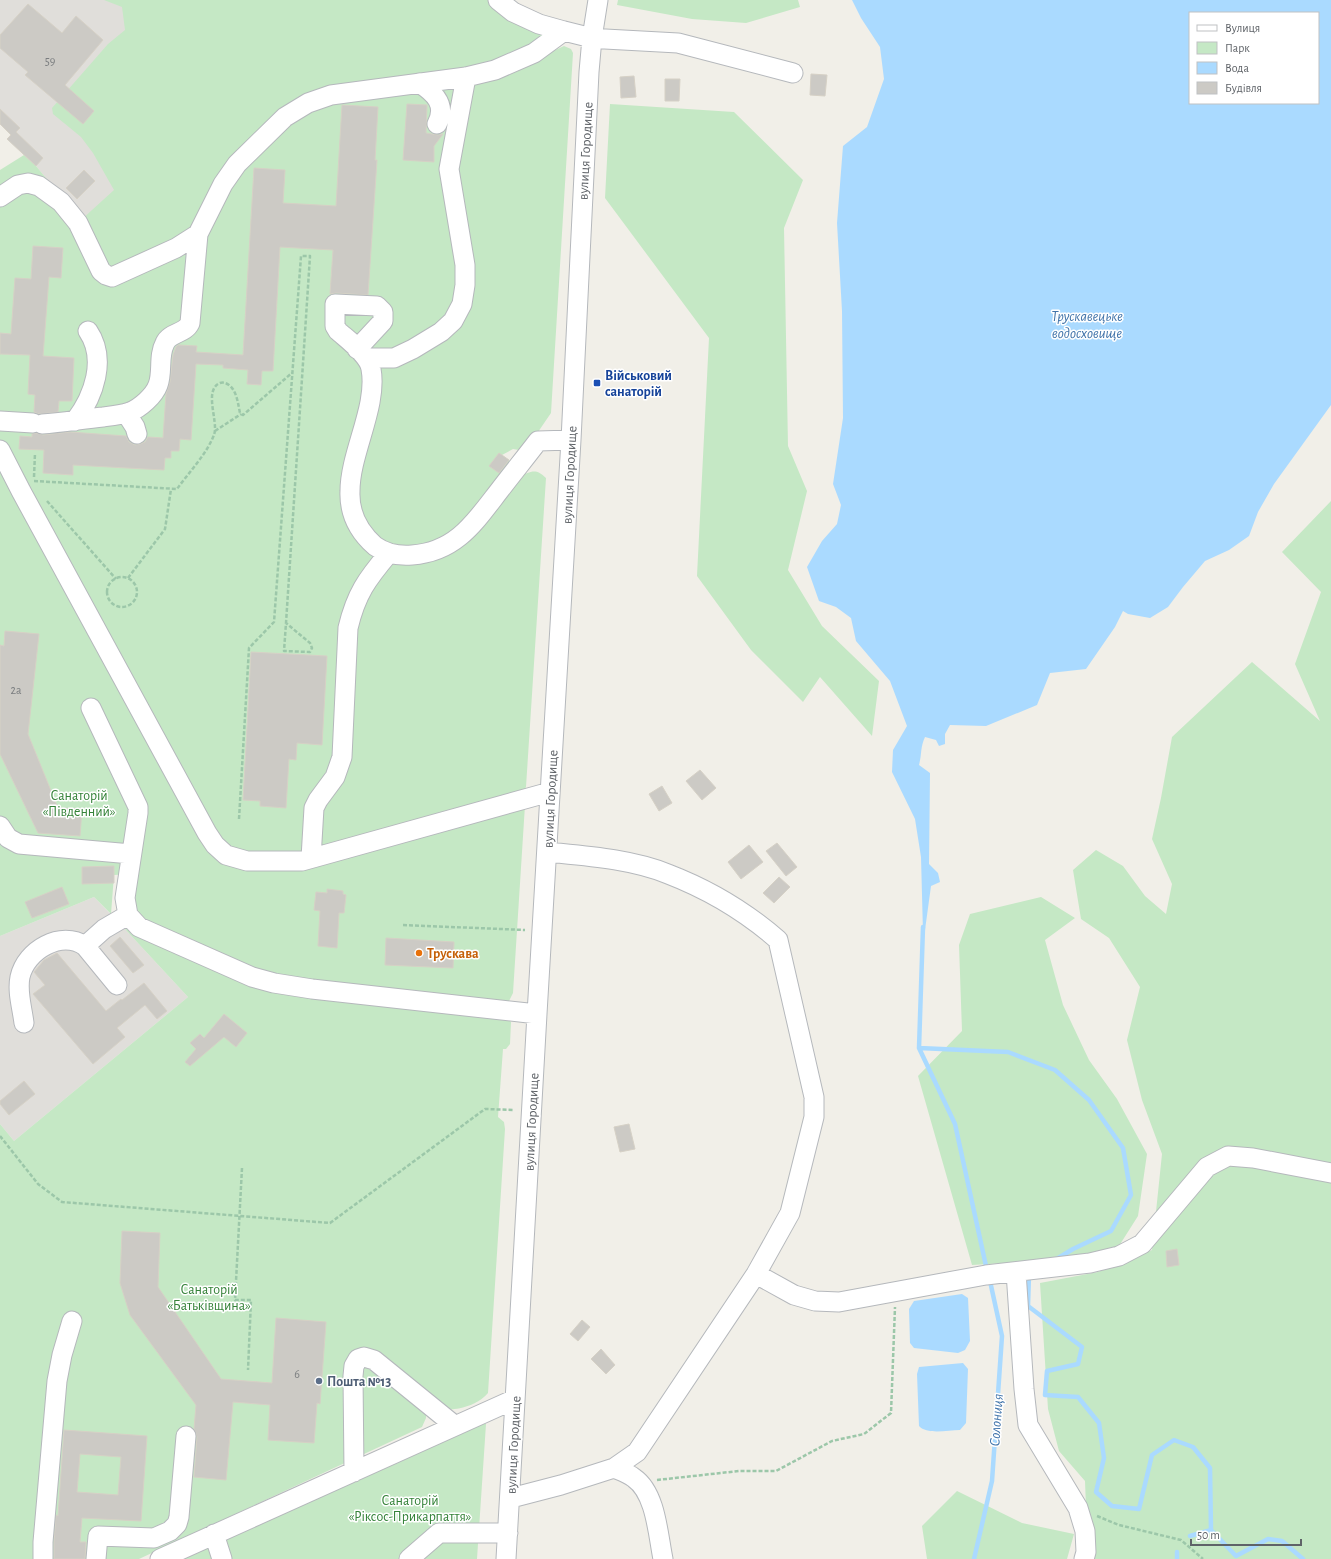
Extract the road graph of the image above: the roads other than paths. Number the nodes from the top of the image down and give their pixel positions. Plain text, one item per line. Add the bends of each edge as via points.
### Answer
1 (498, 0) edge
2 (598, 0) edge
3 (564, 31) junction
4 (592, 38) junction
5 (793, 73) dead end
6 (466, 77) junction
7 (419, 83) junction
8 (437, 124) dead end
9 (0, 197) edge
10 (198, 234) junction
11 (88, 331) dead end
12 (126, 413) junction
13 (0, 421) edge
14 (75, 421) junction
15 (137, 434) dead end
16 (571, 440) junction
17 (0, 450) edge
18 (388, 553) junction
19 (91, 708) dead end
20 (550, 792) junction
21 (0, 826) edge
22 (547, 852) junction
23 (131, 854) junction
24 (311, 858) junction
25 (128, 915) junction
26 (85, 946) junction
27 (117, 985) dead end
28 (536, 1014) junction
29 (24, 1023) dead end
30 (1331, 1173) edge
31 (1016, 1272) junction
32 (756, 1274) junction
33 (72, 1321) dead end
34 (515, 1399) junction
35 (454, 1425) junction
36 (186, 1436) dead end
37 (614, 1468) junction
38 (354, 1472) junction
39 (511, 1498) junction
40 (179, 1518) junction
41 (508, 1533) junction
42 (214, 1534) junction
43 (191, 1544) junction
44 (43, 1559) edge
45 (96, 1559) edge
46 (160, 1559) edge
47 (222, 1559) edge
48 (409, 1559) edge
49 (506, 1559) edge
50 (663, 1559) edge
51 (1084, 1559) edge

1 - 3 street via 513,12 539,24
2 - 4 street, вулиця Городище
3 - 4 street
3 - 6 street via 534,53 495,70
4 - 5 street via 678,43
4 - 16 street, вулиця Городище
6 - 7 street
6 - 18 street via 449,169 466,265 462,304 453,321 441,332 413,349 394,358 362,353 371,367 372,391 352,472 350,505 355,521 366,538
7 - 8 street via 433,93 441,104
7 - 10 street via 331,95 308,103 285,117 237,164 223,184
9 - 10 street via 18,185 28,183 39,186 61,202 74,218 101,271 112,277 176,248
10 - 12 street via 190,323 184,331 172,336 164,345 158,386 143,403
11 - 14 street via 96,350 98,364 88,398
12 - 14 street
12 - 15 street
13 - 14 street
16 - 18 street via 538,441 471,527 455,540 422,554 399,556
16 - 20 street, вулиця Городище
17 - 24 street via 215,845 226,855 247,861 302,861
18 - 24 street via 360,591 352,610 348,628 342,757 336,777 314,808
19 - 23 street via 138,807
20 - 22 street, вулиця Городище
20 - 24 street
21 - 23 street via 8,838 20,844
22 - 28 street, вулиця Городище
22 - 32 street via 630,864 667,874 711,894 763,927 778,940 814,1097 814,1117 790,1213
23 - 25 street via 125,898
25 - 26 street via 104,929
25 - 28 street via 133,922 146,930 252,977 312,989
26 - 27 street
26 - 29 street via 68,940 45,944 27,960 20,975 18,990
28 - 34 street, вулиця Городище
30 - 31 street via 1253,1158 1228,1156 1207,1167 1142,1244 1119,1256 1090,1263
31 - 32 street via 986,1275 839,1302 815,1301 794,1295
31 - 51 street via 1028,1425 1078,1508 1086,1531
32 - 37 street via 637,1452
33 - 44 street via 57,1381
34 - 35 street
34 - 39 street, вулиця Городище
35 - 38 street
35 - 38 street via 374,1360 364,1357 358,1359 353,1376
36 - 40 street
37 - 39 street
37 - 50 street via 635,1478 647,1492
38 - 42 street
39 - 41 street, вулиця Городище
40 - 43 street
40 - 45 street via 170,1530 154,1538 98,1536
41 - 48 street via 439,1533
41 - 49 street, вулиця Городище
42 - 43 street
42 - 47 street
43 - 46 street

